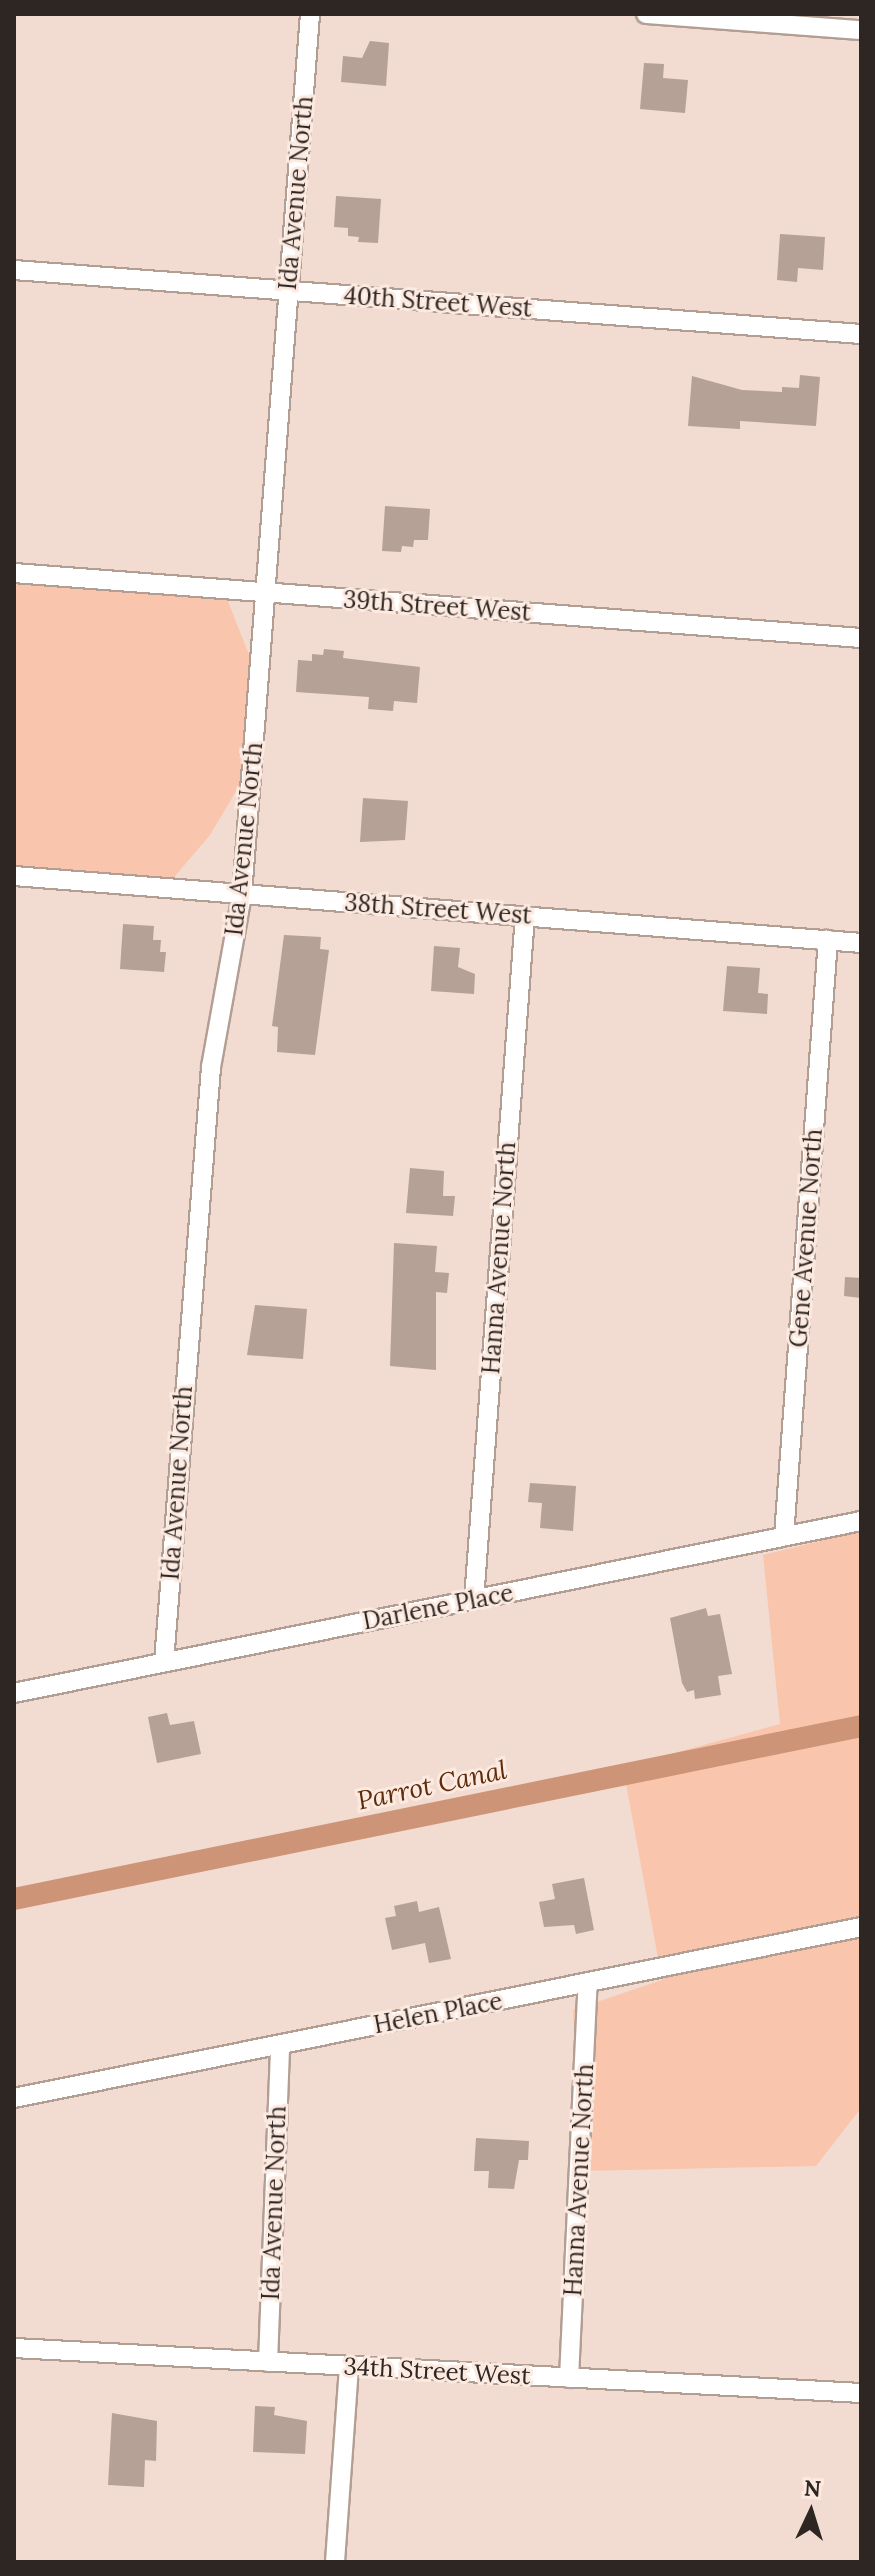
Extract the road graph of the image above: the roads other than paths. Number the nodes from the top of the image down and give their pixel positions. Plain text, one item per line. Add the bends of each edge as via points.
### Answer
1 (310, 14) edge
2 (646, 14) edge
3 (861, 30) edge
4 (14, 270) edge
5 (289, 291) junction
6 (861, 334) edge
7 (14, 573) edge
8 (265, 593) junction
9 (861, 638) edge
10 (14, 876) edge
11 (242, 894) junction
12 (525, 916) junction
13 (828, 940) junction
14 (861, 943) edge
15 (861, 1521) edge
16 (784, 1536) junction
17 (474, 1600) junction
18 (164, 1662) junction
19 (14, 1693) edge
20 (861, 1927) edge
21 (588, 1982) junction
22 (280, 2045) junction
23 (14, 2098) edge
24 (14, 2348) edge
25 (268, 2362) junction
26 (349, 2366) junction
27 (569, 2378) junction
28 (861, 2393) edge
29 (335, 2562) edge

1 - 5 street, Ida Avenue North
2 - 3 street
4 - 5 street, 40th Street West
5 - 6 street, 40th Street West
5 - 8 street, Ida Avenue North
7 - 8 street, 39th Street West
8 - 9 street, 39th Street West
8 - 11 street, Ida Avenue North
10 - 11 street, 38th Street West
11 - 12 street, 38th Street West
11 - 18 street, Ida Avenue North via 211,1067
12 - 13 street, 38th Street West
12 - 17 street, Hanna Avenue North
13 - 14 street, 38th Street West
13 - 16 street, Gene Avenue North
15 - 16 street, Darlene Place
16 - 17 street, Darlene Place
17 - 18 street, Darlene Place
18 - 19 street, Darlene Place
20 - 21 street, Helen Place
21 - 22 street, Helen Place
21 - 27 street, Hanna Avenue North
22 - 23 street, Helen Place
22 - 25 street, Ida Avenue North
24 - 25 street, 34th Street West
25 - 26 street, 34th Street West
26 - 27 street, 34th Street West
26 - 29 street
27 - 28 street, 34th Street West

